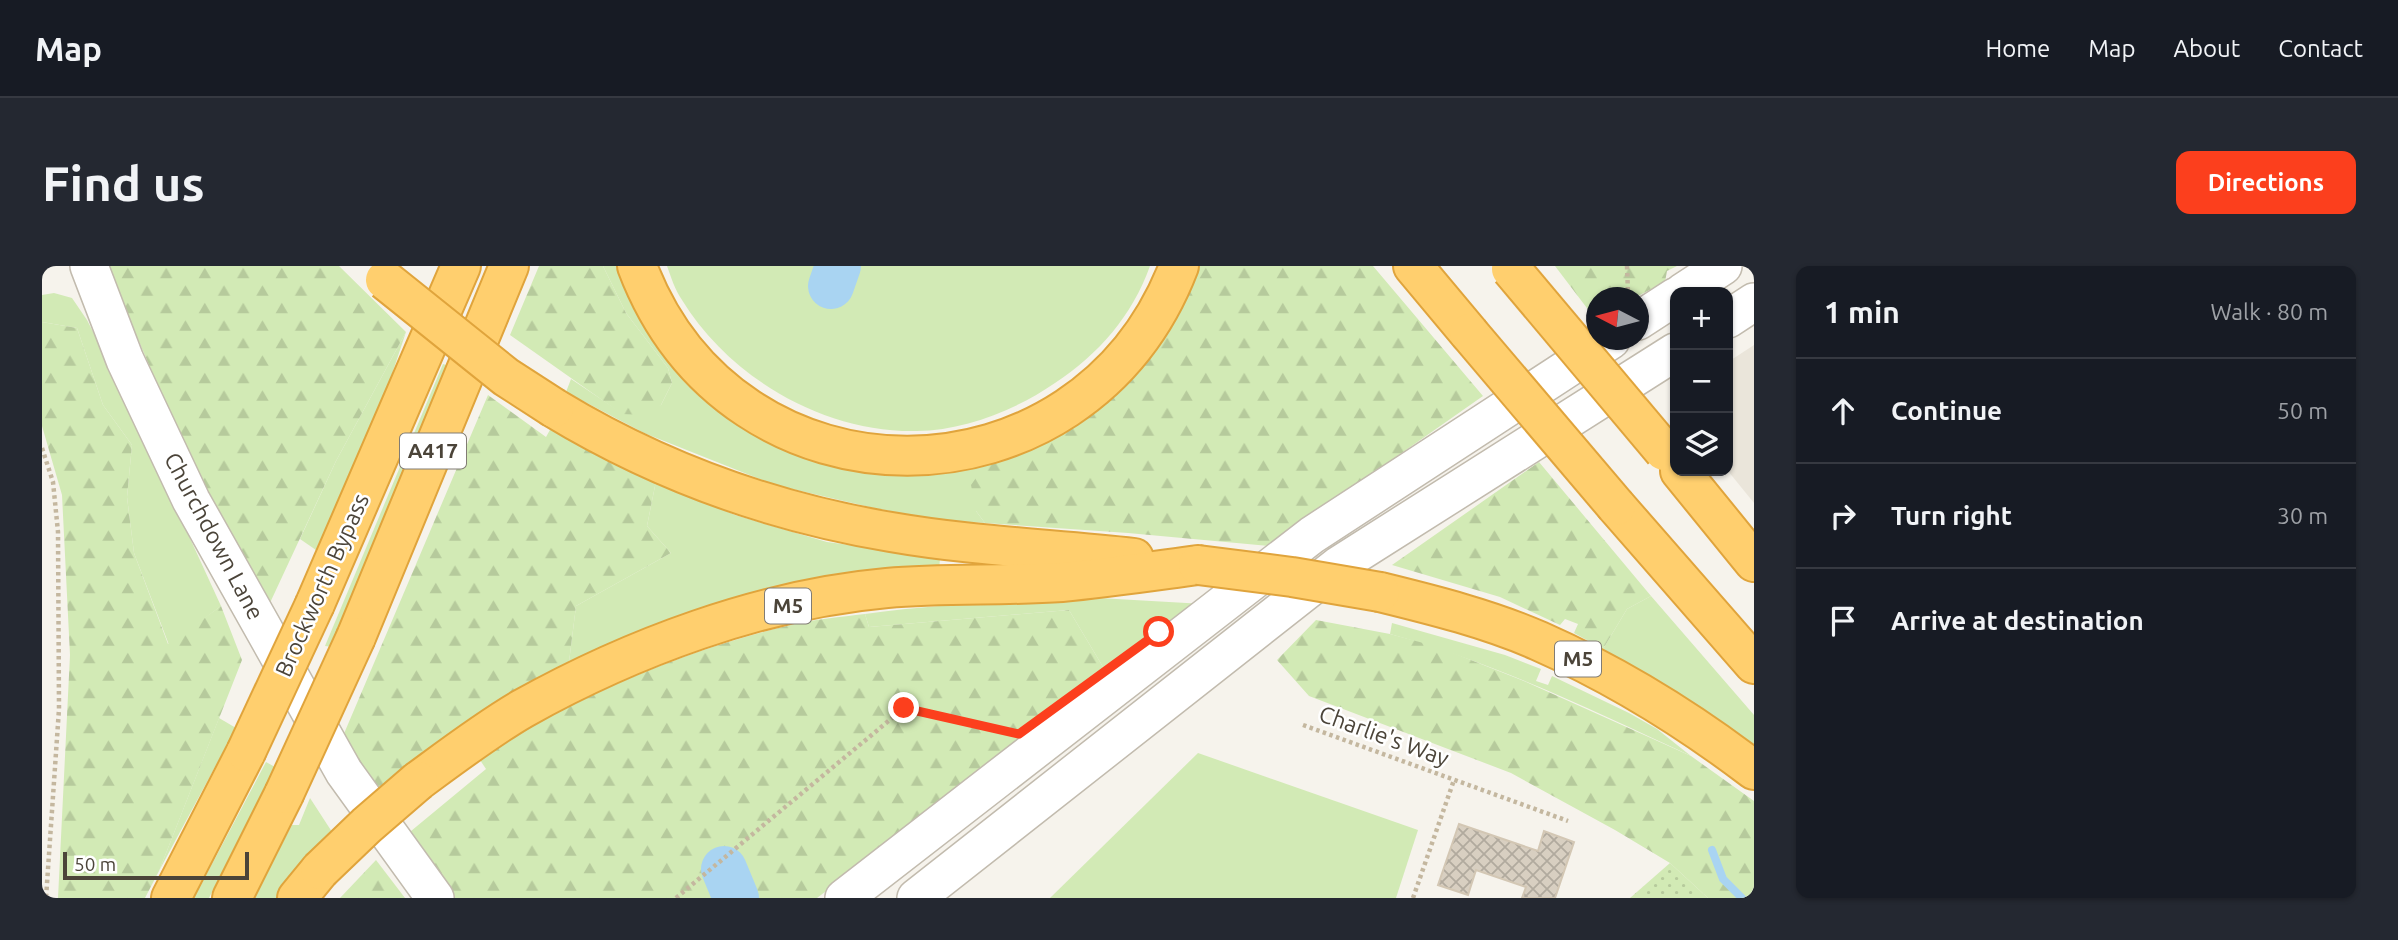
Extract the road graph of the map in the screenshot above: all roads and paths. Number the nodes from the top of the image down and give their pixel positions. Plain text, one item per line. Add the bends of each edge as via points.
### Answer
1 (89, 266) edge
2 (461, 266) edge
3 (509, 266) edge
4 (637, 266) edge
5 (1179, 266) edge
6 (1413, 266) edge
7 (1627, 266) edge
8 (1723, 266) edge
9 (1510, 268) edge
10 (379, 273) edge
11 (1628, 287) edge
12 (1691, 287) edge
13 (1670, 300) edge
14 (1754, 302) edge
15 (1649, 314) edge
16 (1733, 316) edge
17 (1596, 350) edge
18 (1670, 355) edge
19 (42, 448) edge
20 (1670, 458) edge
21 (1684, 476) edge
22 (1754, 562) edge
23 (1198, 565) junction
24 (1754, 664) edge
25 (1303, 725) dead end
26 (1019, 734) dead end
27 (1754, 770) edge
28 (1454, 779) junction
29 (1568, 821) dead end
30 (308, 884) edge
31 (46, 898) edge
32 (171, 898) edge
33 (232, 898) edge
34 (435, 898) edge
35 (676, 898) edge
36 (844, 898) edge
37 (916, 898) edge
38 (1413, 898) edge

1 - 34 street, Churchdown Lane via 125,359 191,499 344,772
2 - 32 highway, Brockworth Bypass / A417, bridge via 315,604
3 - 33 highway, A417, bridge via 356,637
4 - 5 highway via 680,347 703,372 759,414 823,444 858,452 926,457 985,446 1021,433 1083,396 1131,349 1153,319
6 - 24 highway, bridge
7 - 11 path
8 - 12 street
9 - 20 highway, bridge
10 - 23 highway, M5, bridge via 506,377 591,431 656,463 747,498 892,532
13 - 15 street
14 - 16 street
17 - 36 street via 1312,535
18 - 37 street via 1339,565
19 - 31 path via 53,482 58,531 59,709
21 - 22 highway
23 - 27 highway, M5, bridge via 1380,592 1536,640 1599,669 1704,732
23 - 30 highway, M5, bridge via 1062,582 887,588 813,599 677,638 568,685 474,740 367,825
25 - 28 path, Charlie's Way
26 - 35 path via 904,708
28 - 29 path, Charlie's Way
28 - 38 path, Charlie's Way

